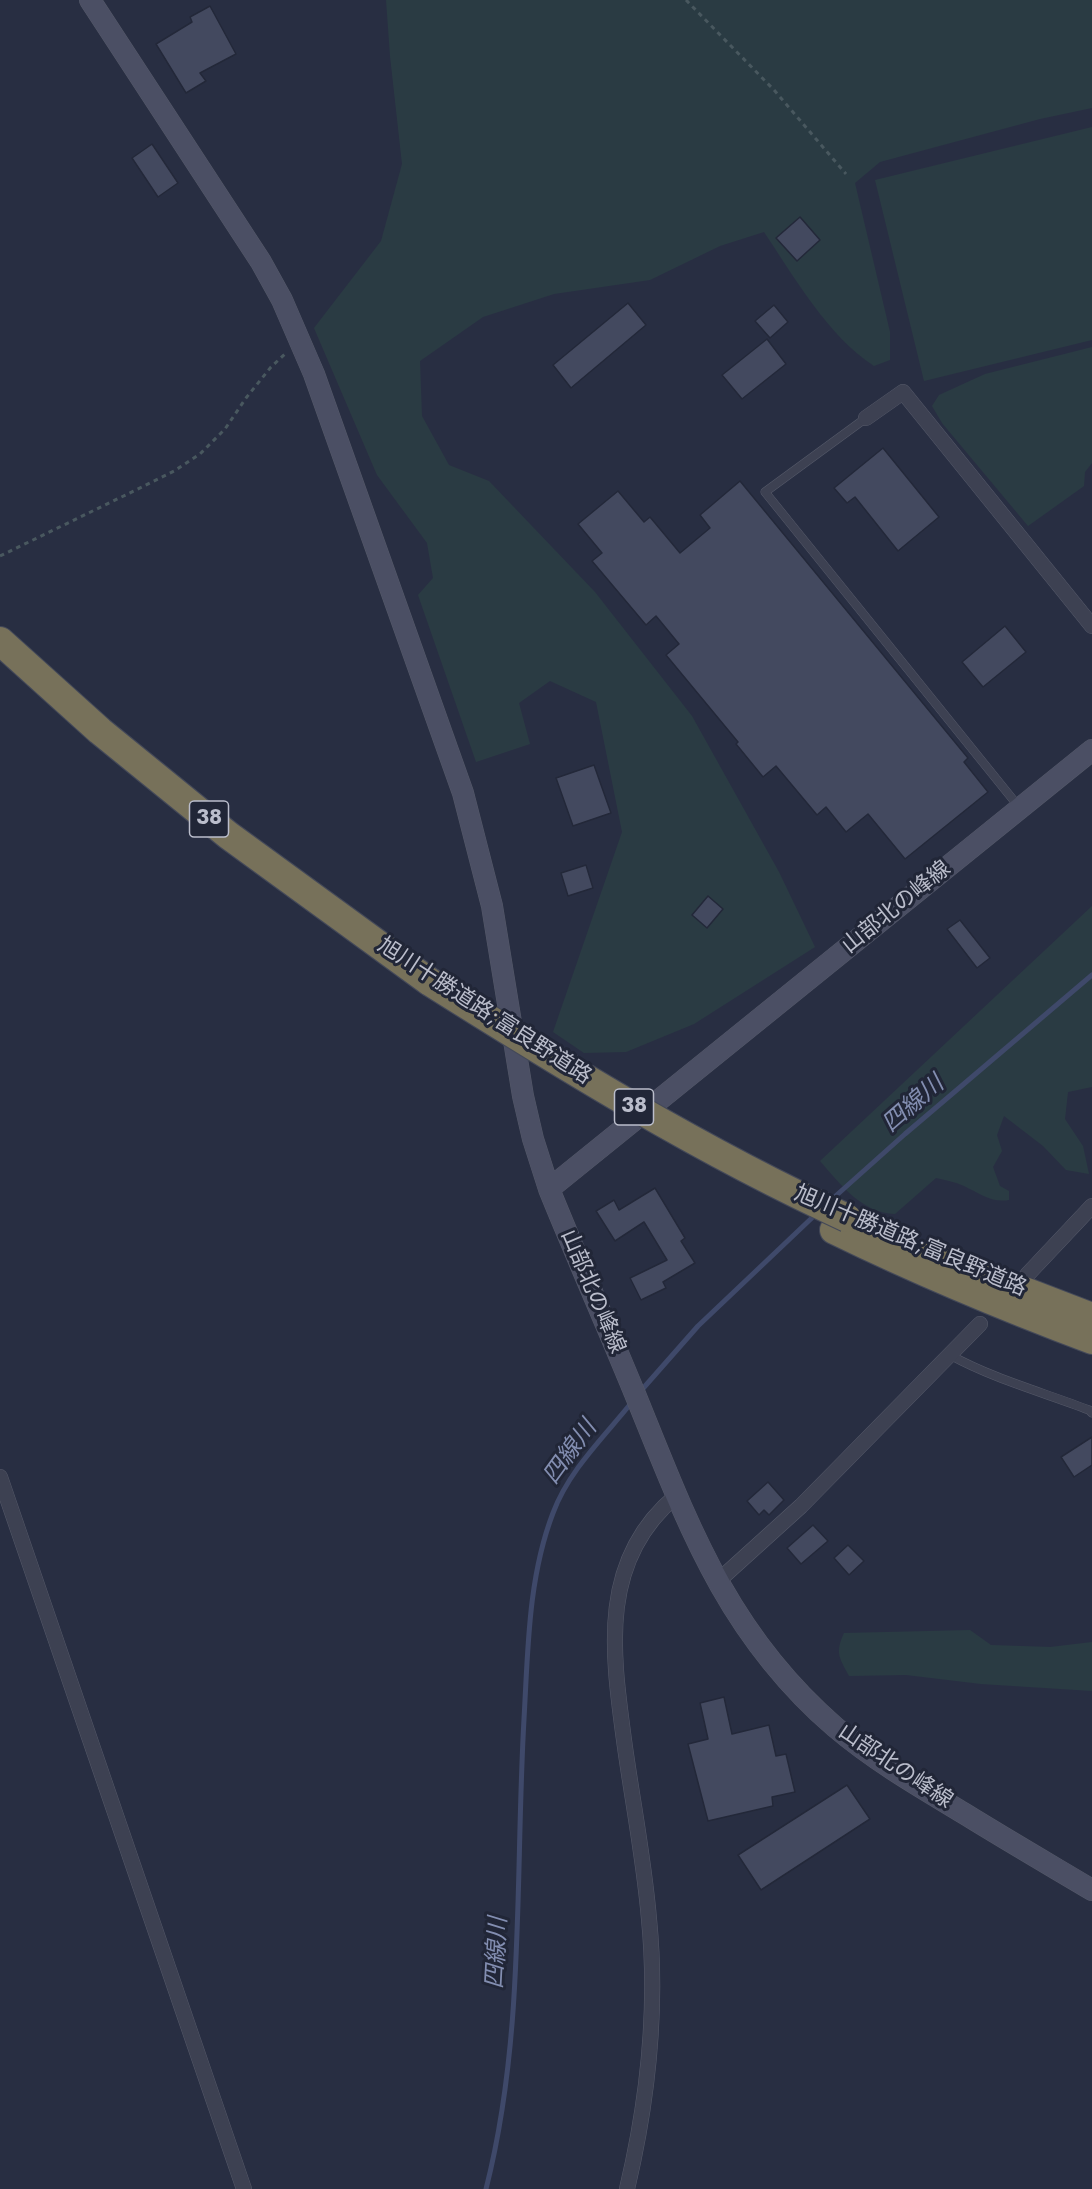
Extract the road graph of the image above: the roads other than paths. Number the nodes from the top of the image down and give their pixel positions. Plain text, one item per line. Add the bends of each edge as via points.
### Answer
1 (90, 0) edge
2 (866, 418) joint
3 (1092, 626) edge
4 (0, 641) edge
5 (0, 667) edge
6 (1092, 750) edge
7 (1021, 808) junction
8 (427, 989) junction
9 (549, 1189) junction
10 (1092, 1206) edge
11 (841, 1224) junction
12 (1027, 1275) dead end
13 (1092, 1317) edge
14 (980, 1324) dead end
15 (1092, 1340) edge
16 (950, 1355) junction
17 (1092, 1413) edge
18 (0, 1477) edge
19 (676, 1496) junction
20 (717, 1582) junction
21 (1092, 1890) edge
22 (244, 2189) edge
23 (627, 2189) edge

1 - 9 main road via 261,262 300,340 326,407 463,794 492,906 523,1096
2 - 3 street via 903,392
2 - 7 lane via 765,492
4 - 8 highway, 旭川十勝道路;富良野道路 / 38 via 100,731
5 - 8 highway, 旭川十勝道路;富良野道路 / 38 via 229,860
6 - 7 main road, 山部北の峰線
7 - 9 main road, 山部北の峰線
8 - 11 highway, 旭川十勝道路;富良野道路 / 38 via 580,1095 688,1155
9 - 19 main road, 山部北の峰線
10 - 12 street
11 - 13 highway, 旭川十勝道路;富良野道路 / 38
11 - 15 highway, 旭川十勝道路;富良野道路 / 38 via 945,1282
14 - 16 street
16 - 17 lane via 978,1370
16 - 20 street via 801,1506
18 - 22 street
19 - 20 main road, 山部北の峰線
19 - 23 street via 657,1512 634,1548 620,1585 615,1625 617,1689 650,1920 652,2000 647,2086
20 - 21 main road, 山部北の峰線 via 747,1631 777,1669 863,1750

